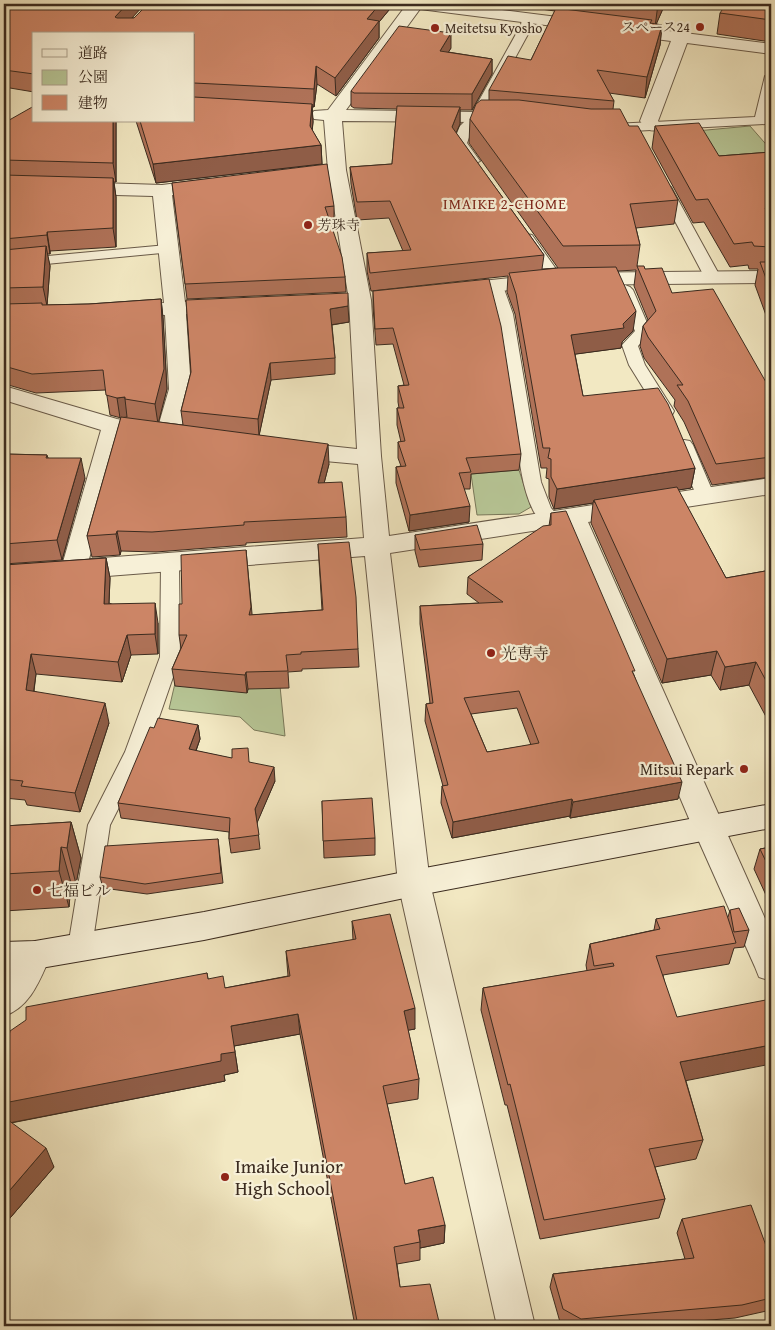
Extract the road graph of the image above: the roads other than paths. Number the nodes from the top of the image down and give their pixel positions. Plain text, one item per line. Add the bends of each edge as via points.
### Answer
1 (417, 4) edge
2 (528, 18) junction
3 (681, 38) junction
4 (771, 49) edge
5 (771, 76) edge
6 (304, 114) edge
7 (333, 114) junction
8 (483, 117) junction
9 (653, 126) junction
10 (595, 127) edge
11 (632, 128) junction
12 (639, 142) edge
13 (483, 174) edge
14 (657, 176) edge
15 (231, 182) edge
16 (4, 186) edge
17 (162, 190) junction
18 (516, 222) edge
19 (167, 249) junction
20 (4, 264) edge
21 (620, 277) junction
22 (771, 277) edge
23 (556, 278) junction
24 (713, 278) junction
25 (494, 286) junction
26 (438, 292) edge
27 (241, 305) edge
28 (175, 308) junction
29 (108, 312) edge
30 (4, 393) edge
31 (114, 426) junction
32 (272, 448) edge
33 (369, 456) junction
34 (771, 486) edge
35 (706, 496) junction
36 (563, 519) junction
37 (376, 546) junction
38 (170, 563) junction
39 (74, 569) junction
40 (4, 575) edge
41 (771, 816) edge
42 (708, 828) junction
43 (414, 883) junction
44 (80, 947) junction
45 (35, 955) junction
46 (4, 956) edge
47 (771, 966) edge
48 (4, 1001) edge
49 (516, 1326) edge

1 - 2 street
1 - 7 street
2 - 3 street
2 - 8 lane
3 - 4 street
3 - 9 street via 650,121
5 - 9 lane via 761,121
6 - 7 street
7 - 8 street
7 - 33 street via 328,171 361,300
8 - 13 lane via 467,126 460,142
9 - 11 lane
10 - 11 lane
11 - 12 lane
14 - 24 lane
15 - 17 street
16 - 17 street
17 - 19 street
18 - 23 lane
19 - 20 lane
19 - 28 street
21 - 23 street
21 - 24 street
21 - 35 lane via 643,332 630,345 637,365 676,428
22 - 24 street
23 - 25 street
25 - 26 street
25 - 36 lane via 505,314 532,482 543,511
27 - 28 street
28 - 29 street
28 - 31 street via 180,389 178,436
30 - 31 street
31 - 39 street
32 - 33 street via 348,457
33 - 37 street
34 - 35 street
35 - 36 street
36 - 37 street
36 - 42 street
37 - 38 street
37 - 43 street
38 - 39 street
38 - 44 lane via 170,657 136,752 99,825
39 - 40 street
41 - 42 street
42 - 43 street
42 - 47 street
43 - 44 street via 204,926
43 - 49 street
44 - 45 street
45 - 46 street
45 - 48 street via 19,987

